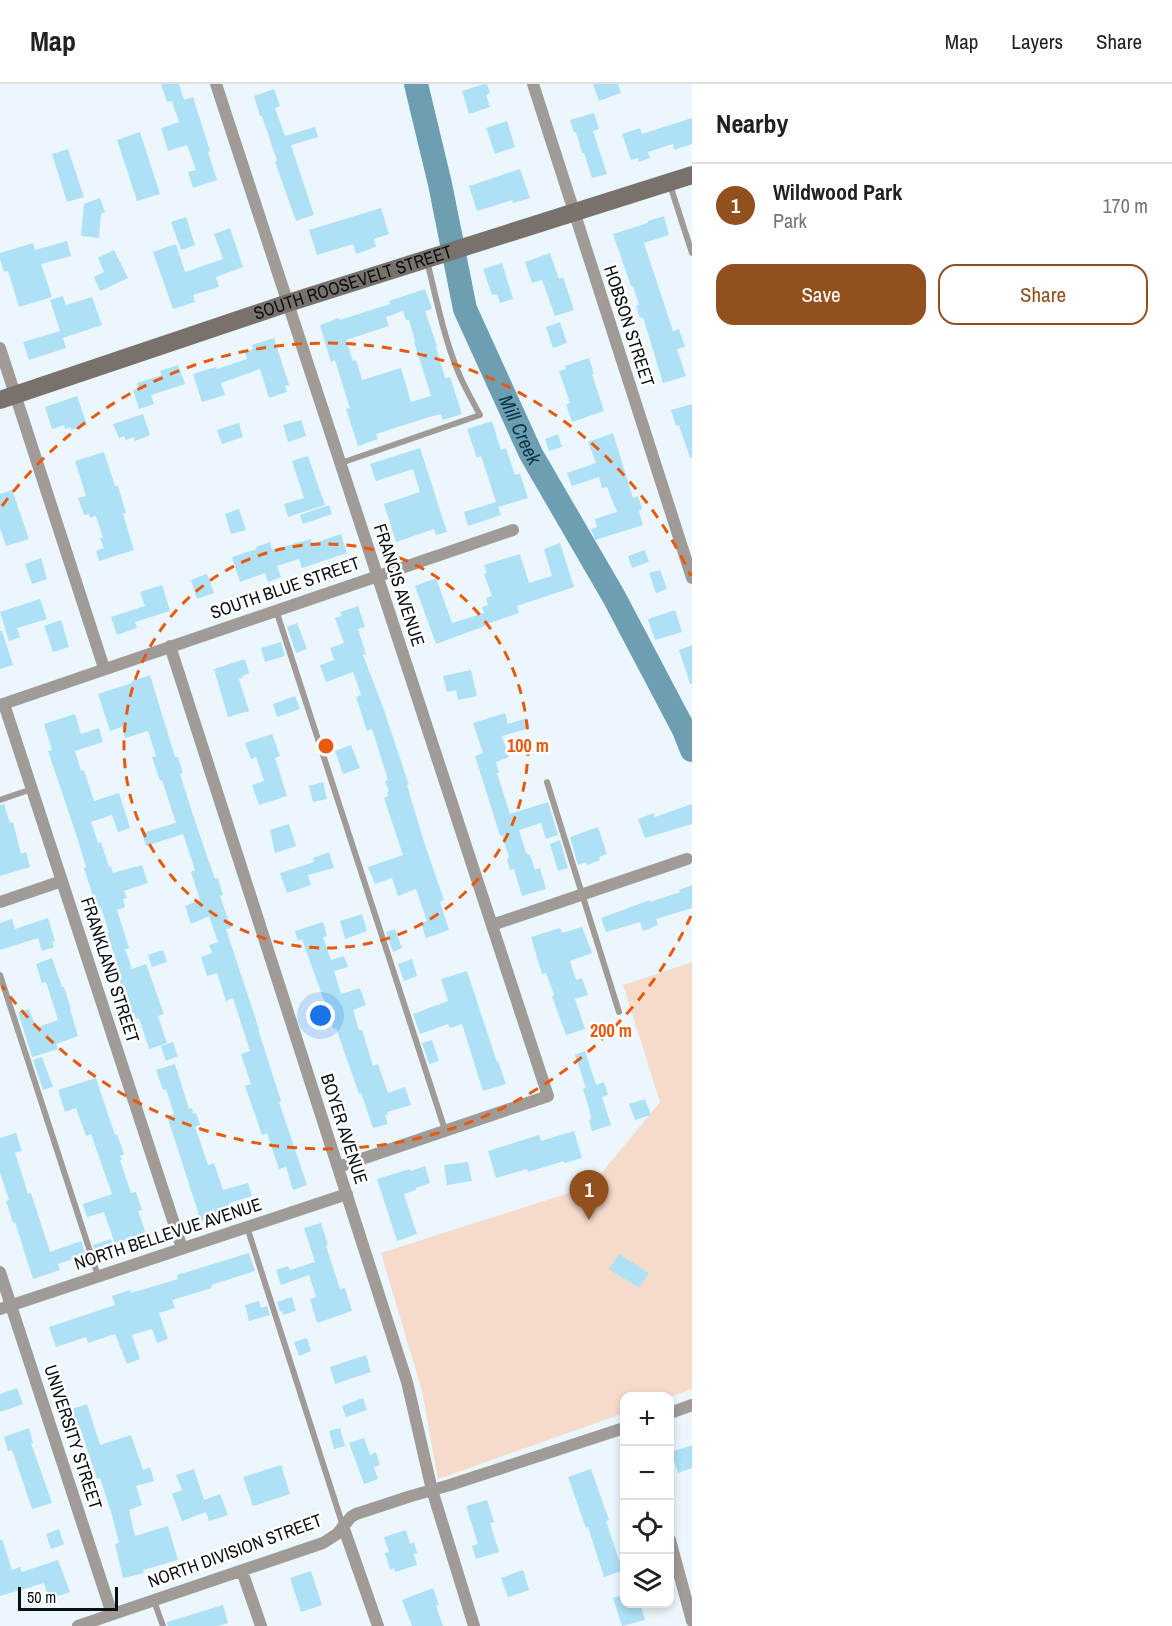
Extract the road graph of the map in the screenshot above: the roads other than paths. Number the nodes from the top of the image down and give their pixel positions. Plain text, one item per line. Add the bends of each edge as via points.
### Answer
1 (216, 84) edge
2 (533, 84) edge
3 (692, 175) edge
4 (669, 182) junction
5 (574, 213) junction
6 (692, 253) edge
7 (431, 258) junction
8 (288, 303) junction
9 (0, 348) edge
10 (8, 397) edge
11 (340, 463) junction
12 (513, 530) dead end
13 (378, 576) junction
14 (692, 578) edge
15 (276, 610) junction
16 (170, 646) junction
17 (104, 668) junction
18 (2, 704) edge
19 (547, 782) dead end
20 (32, 789) junction
21 (0, 800) edge
22 (687, 859) dead end
23 (62, 881) junction
24 (582, 895) junction
25 (0, 902) edge
26 (492, 925) junction
27 (0, 975) edge
28 (619, 1012) dead end
29 (445, 1131) junction
30 (338, 1167) junction
31 (347, 1194) junction
32 (247, 1227) junction
33 (182, 1248) junction
34 (0, 1272) edge
35 (98, 1276) junction
36 (5, 1307) edge
37 (692, 1405) edge
38 (674, 1411) edge
39 (620, 1429) edge
40 (432, 1490) junction
41 (343, 1526) junction
42 (673, 1554) edge
43 (242, 1571) junction
44 (154, 1600) junction
45 (112, 1614) junction
46 (692, 1621) edge
47 (78, 1626) edge
48 (163, 1626) edge
49 (261, 1626) edge
50 (378, 1626) edge
51 (474, 1626) edge

1 - 8 street, FRANCIS AVENUE
2 - 5 street, HOBSON STREET
3 - 4 main road, SOUTH ROOSEVELT STREET
4 - 5 main road, SOUTH ROOSEVELT STREET
4 - 6 lane
5 - 7 main road, SOUTH ROOSEVELT STREET
5 - 14 street, HOBSON STREET
7 - 8 main road, SOUTH ROOSEVELT STREET
7 - 11 lane via 441,317 456,368 480,415
8 - 10 main road, SOUTH ROOSEVELT STREET
8 - 11 street, FRANCIS AVENUE
9 - 10 street
10 - 17 street
11 - 13 street, FRANCIS AVENUE
12 - 13 street, SOUTH BLUE STREET
13 - 15 street, SOUTH BLUE STREET
13 - 26 street, FRANCIS AVENUE
15 - 16 street, SOUTH BLUE STREET
15 - 29 lane
16 - 17 street, SOUTH BLUE STREET
16 - 30 street, BOYER AVENUE
17 - 18 street, SOUTH BLUE STREET
18 - 20 street, FRANKLAND STREET
19 - 24 lane
20 - 21 lane
20 - 23 street, FRANKLAND STREET
22 - 24 street
23 - 25 street
23 - 33 street, FRANKLAND STREET
24 - 26 street
24 - 28 lane
26 - 29 street, FRANCIS AVENUE via 548,1096
27 - 35 lane
29 - 30 street
30 - 31 street, BOYER AVENUE
31 - 32 street, NORTH BELLEVUE AVENUE
31 - 40 street, BOYER AVENUE via 407,1382
32 - 33 street, NORTH BELLEVUE AVENUE
32 - 41 lane
33 - 35 street, NORTH BELLEVUE AVENUE
34 - 36 street, UNIVERSITY STREET
35 - 36 street, NORTH BELLEVUE AVENUE
36 - 45 street, UNIVERSITY STREET
37 - 38 street
39 - 40 street, NORTH DIVISION STREET
40 - 41 street, NORTH DIVISION STREET via 356,1514
40 - 51 street, BOYER AVENUE
41 - 43 street, NORTH DIVISION STREET via 323,1543
41 - 50 street
42 - 46 street
43 - 44 street, NORTH DIVISION STREET
43 - 49 street
44 - 45 street, NORTH DIVISION STREET
44 - 48 lane
45 - 47 street, NORTH DIVISION STREET

